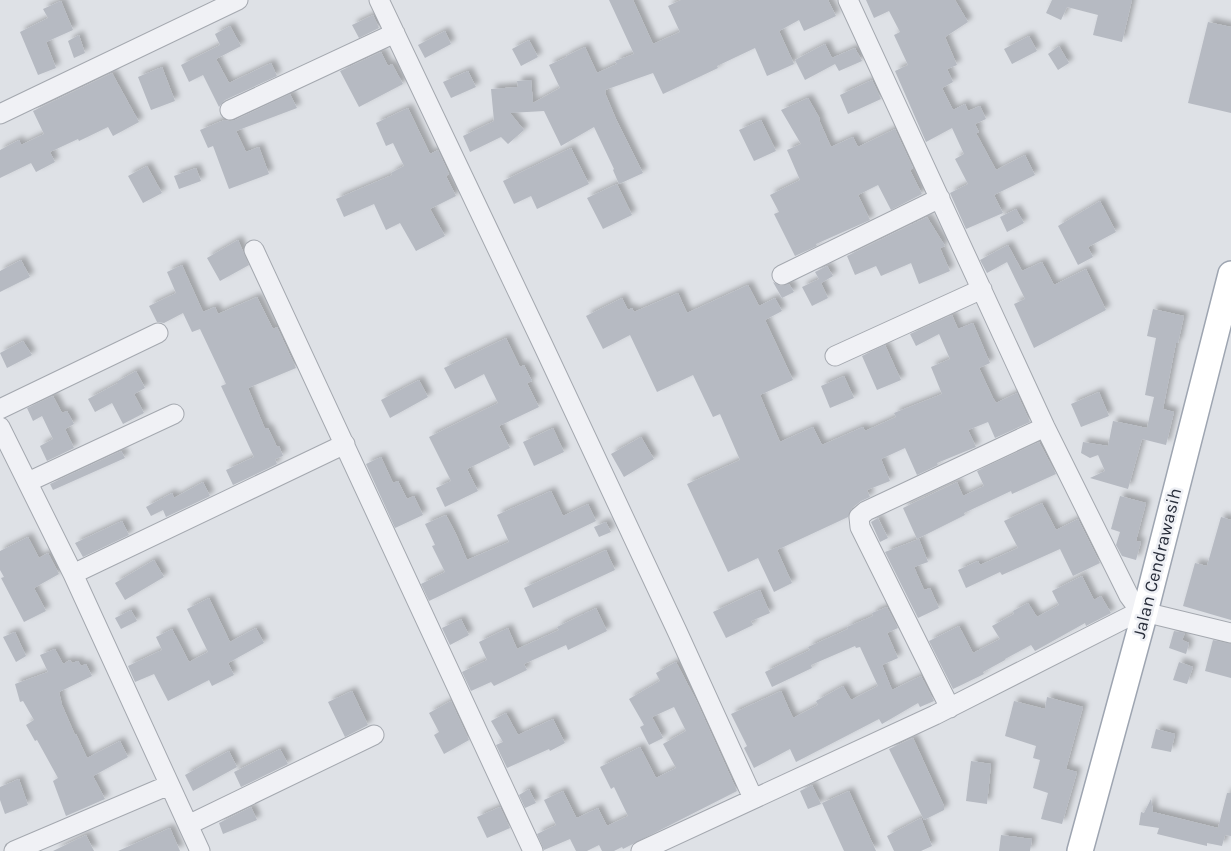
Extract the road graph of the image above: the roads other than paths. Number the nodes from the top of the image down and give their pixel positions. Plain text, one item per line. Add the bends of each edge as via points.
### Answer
1 (236, 0) edge
2 (379, 0) edge
3 (848, 0) edge
4 (395, 34) junction
5 (230, 110) dead end
6 (0, 114) edge
7 (940, 198) junction
8 (254, 250) dead end
9 (1231, 274) edge
10 (782, 276) dead end
11 (982, 289) junction
12 (1231, 332) edge
13 (158, 333) dead end
14 (836, 356) dead end
15 (0, 409) edge
16 (174, 414) dead end
17 (0, 427) edge
18 (1045, 427) junction
19 (345, 444) junction
20 (28, 482) junction
21 (73, 574) junction
22 (1147, 612) junction
23 (1231, 633) edge
24 (950, 708) junction
25 (374, 735) dead end
26 (168, 785) junction
27 (753, 798) junction
28 (188, 825) junction
29 (14, 851) edge
30 (200, 851) edge
31 (533, 851) edge
32 (642, 851) edge
33 (1080, 851) edge
34 (1092, 851) edge

1 - 6 street
2 - 4 street
3 - 7 street
4 - 5 street
4 - 27 street
7 - 10 street
7 - 11 street
8 - 19 street
9 - 22 main road, Jalan Cendrawasih
11 - 14 street
11 - 18 street
12 - 22 main road, Jalan Cendrawasih
13 - 15 street
16 - 20 street
17 - 20 street
18 - 22 street via 1120,580
18 - 24 street via 858,517 860,527
19 - 21 street
19 - 31 street
20 - 21 street
21 - 26 street
22 - 23 street
22 - 24 street
22 - 33 main road, Jalan Cendrawasih
22 - 34 main road, Jalan Cendrawasih
24 - 27 street
25 - 28 street
26 - 28 street
26 - 29 street
27 - 32 street
28 - 30 street

